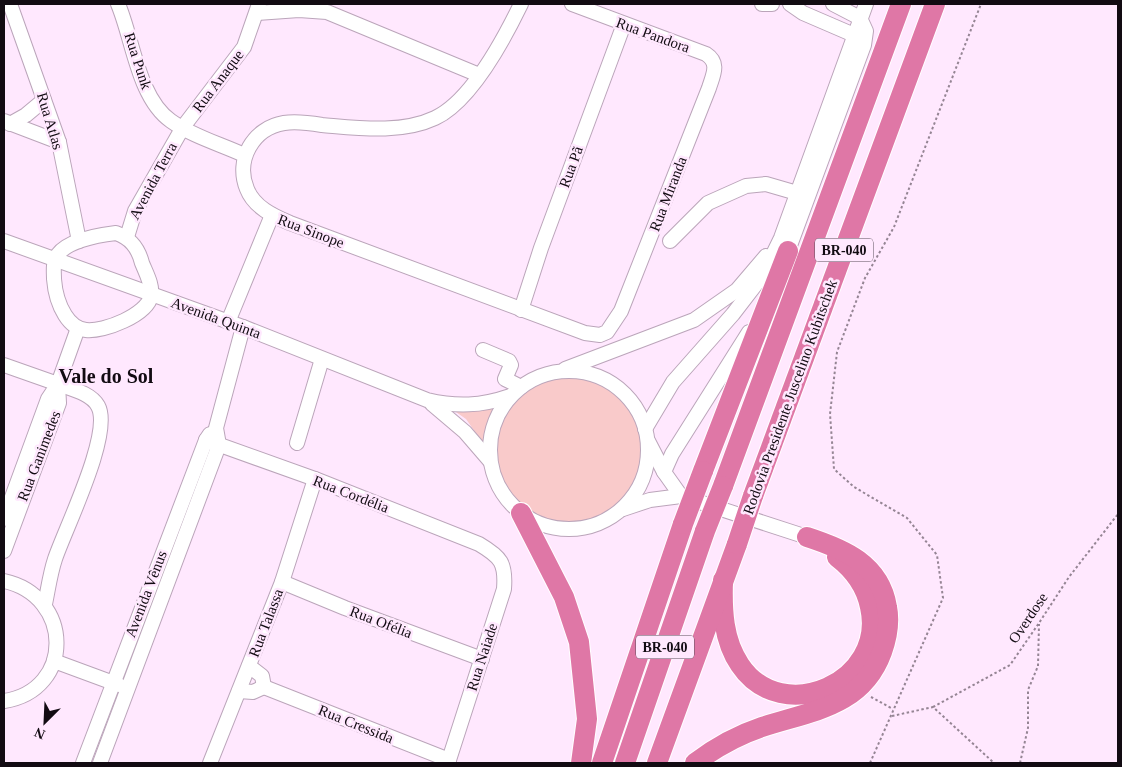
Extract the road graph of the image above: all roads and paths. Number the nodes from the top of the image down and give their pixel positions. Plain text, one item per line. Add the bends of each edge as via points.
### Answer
1 (521, 4) edge
2 (572, 4) edge
3 (762, 4) edge
4 (772, 4) edge
5 (790, 4) edge
6 (833, 4) edge
7 (866, 4) edge
8 (901, 4) edge
9 (935, 4) edge
10 (981, 4) edge
11 (9, 6) edge
12 (259, 6) edge
13 (123, 8) edge
14 (860, 18) junction
15 (624, 24) junction
16 (859, 38) junction
17 (706, 54) joint
18 (479, 75) junction
19 (44, 100) junction
20 (7, 123) edge
21 (183, 127) junction
22 (59, 142) junction
23 (244, 155) junction
24 (797, 193) junction
25 (272, 216) junction
26 (127, 237) junction
27 (4, 241) edge
28 (79, 241) junction
29 (670, 241) dead end
30 (784, 245) junction
31 (55, 259) junction
32 (151, 295) junction
33 (521, 310) junction
34 (228, 322) junction
35 (242, 327) junction
36 (78, 328) junction
37 (607, 332) joint
38 (483, 350) dead end
39 (322, 359) junction
40 (4, 365) edge
41 (559, 372) junction
42 (58, 384) junction
43 (516, 392) junction
44 (427, 400) junction
45 (646, 434) junction
46 (212, 443) junction
47 (297, 443) dead end
48 (490, 461) junction
49 (664, 472) junction
50 (315, 480) junction
51 (681, 496) junction
52 (622, 509) junction
53 (521, 514) junction
54 (1118, 514) edge
55 (4, 519) edge
56 (807, 536) junction
57 (4, 552) edge
58 (493, 552) joint
59 (4, 580) edge
60 (723, 580) junction
61 (282, 582) junction
62 (45, 604) junction
63 (1040, 624) junction
64 (482, 659) junction
65 (54, 661) junction
66 (249, 666) junction
67 (112, 683) junction
68 (264, 687) junction
69 (127, 688) junction
70 (857, 690) junction
71 (240, 691) junction
72 (4, 701) edge
73 (933, 707) junction
74 (894, 708) junction
75 (891, 716) junction
76 (448, 762) edge
77 (83, 763) edge
78 (100, 763) edge
79 (210, 763) edge
80 (581, 763) edge
81 (602, 763) edge
82 (625, 763) edge
83 (657, 763) edge
84 (695, 763) edge
85 (870, 763) edge
86 (994, 763) edge
87 (1020, 763) edge

1 - 18 street via 502,42
2 - 15 street, Rua Pandora
3 - 4 street
5 - 16 street
6 - 14 street
7 - 14 street
8 - 82 highway, Rodovia Presidente Juscelino Kubitschek / BR-040, bridge via 705,531
9 - 60 highway, Rodovia Presidente Juscelino Kubitschek / BR-040, bridge
10 - 74 path via 894,227 865,278 837,352 830,414 834,469 854,487 907,518 937,555 943,598
11 - 19 street, Rua Atlas
12 - 18 street via 327,12
12 - 21 street, Rua Anaque via 244,47
13 - 21 street, Rua Punk via 148,92 163,114
14 - 16 street
15 - 17 street, Rua Pandora
15 - 33 street, Rua Pã
16 - 24 street
16 - 30 street
17 - 37 street, Rua Miranda via 715,64 709,88 621,311
18 - 23 street via 444,112 424,122 372,128 284,123 260,134
19 - 20 street via 26,115
19 - 22 street, Rua Atlas
20 - 22 street
21 - 23 street, Rua Punk
21 - 26 street, Avenida Terra via 135,211
22 - 28 street, Rua Atlas
23 - 25 street, Rua Sinope via 244,182 249,195
24 - 29 street via 766,184 746,186 708,203
24 - 30 street
25 - 33 street, Rua Sinope
25 - 34 street
26 - 28 street via 116,233
26 - 32 street via 141,258
27 - 31 street, Avenida Quinta
28 - 31 street via 60,252
30 - 41 street via 737,290 694,320
30 - 45 street via 750,294 673,382
30 - 49 street via 746,337 672,454
30 - 81 highway, bridge via 683,524
31 - 32 street, Avenida Quinta
31 - 36 street via 56,297 69,320
32 - 34 street, Avenida Quinta
32 - 36 street via 142,309 118,324 88,330
33 - 37 street, Rua Sinope via 585,334
34 - 35 street, Avenida Quinta
35 - 39 street, Avenida Quinta
35 - 46 street
36 - 42 street
38 - 43 street via 509,360 511,366 505,379
39 - 44 street, Avenida Quinta
39 - 47 street
40 - 42 street
41 - 43 street via 546,374
41 - 45 street via 582,372 603,379 622,392 636,409
42 - 55 street, Rua Ganimedes via 48,399
42 - 57 street, Rua Ganimedes via 59,403
42 - 62 street via 90,397 98,407 100,425 93,462 54,560
43 - 44 street, Avenida Quinta via 484,404 457,406
43 - 48 street via 497,415 490,438
44 - 48 street, Avenida Quinta via 454,420
45 - 49 street
45 - 52 street via 647,464 642,481
46 - 50 street, Rua Cordélia
46 - 67 street, Avenida Vênus
46 - 69 street, Avenida Vênus
48 - 53 street via 506,499
49 - 51 street
50 - 58 street, Rua Cordélia
50 - 61 street, Rua Talassa
51 - 52 street via 650,500
51 - 56 street
52 - 53 street via 604,521 576,529 540,524
53 - 80 highway via 564,596 579,642 587,719
54 - 63 path, Overdose via 1069,576
56 - 60 highway via 841,560 858,577 872,617 871,638 863,658 854,671 834,685 814,692 793,694 769,689 746,674 726,635
56 - 70 highway via 860,560 876,577 884,594 888,618 884,646 874,671
58 - 64 street, Rua Naiade via 502,562 504,589
59 - 62 street via 27,588
60 - 83 highway, Rodovia Presidente Juscelino Kubitschek / BR-040
61 - 64 street, Rua Ofélia
61 - 66 street, Rua Talassa
62 - 65 street via 57,638
63 - 73 path, Overdose via 1010,665
63 - 87 path via 1038,666 1028,690 1028,728
64 - 76 street, Rua Naiade
65 - 67 street
65 - 72 street via 33,690
66 - 68 street via 262,676
66 - 71 street, Rua Talassa
67 - 69 street
67 - 77 street, Avenida Vênus
68 - 71 street via 253,692
68 - 76 street, Rua Cressida
69 - 78 street, Avenida Vênus
70 - 74 path
70 - 84 highway via 829,706 735,738
71 - 79 street, Rua Talassa
73 - 75 path, Overdose
73 - 86 path
74 - 75 path
75 - 85 path

